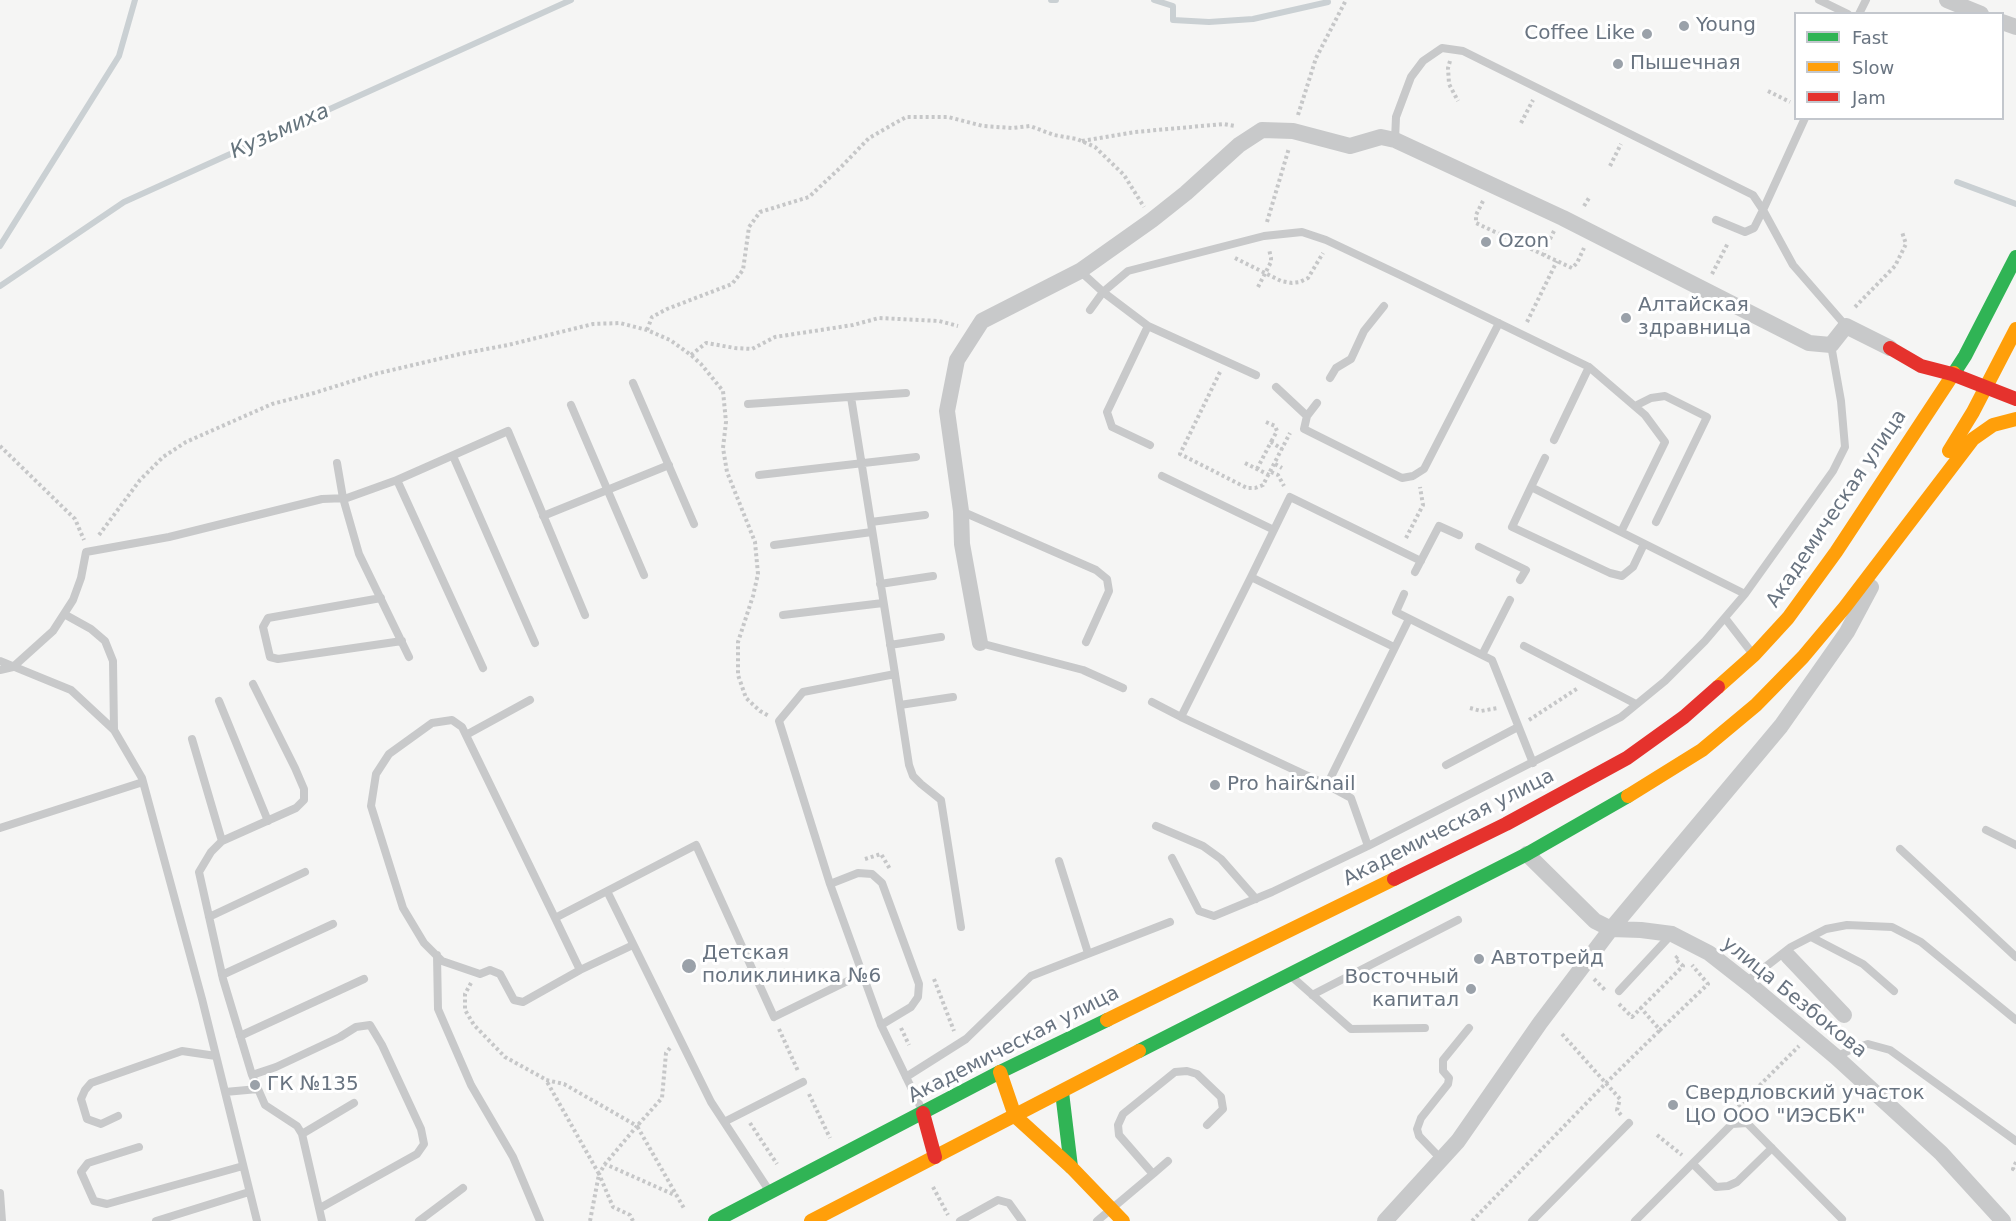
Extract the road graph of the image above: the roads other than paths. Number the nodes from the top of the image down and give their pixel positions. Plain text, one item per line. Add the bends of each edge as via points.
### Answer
1 (1819, 0) edge
2 (1947, 0) edge
3 (1844, 12) edge
4 (1975, 12) edge
5 (1804, 120) edge
6 (1395, 140) junction
7 (1763, 210) junction
8 (1716, 220) dead end
9 (2016, 256) edge
10 (1080, 271) junction
11 (1103, 292) junction
12 (1384, 306) dead end
13 (1090, 310) dead end
14 (1500, 323) junction
15 (1148, 326) junction
16 (1846, 326) junction
17 (2016, 329) edge
18 (1832, 345) junction
19 (1890, 348) junction
20 (1988, 362) junction
21 (1589, 367) junction
22 (1952, 374) junction
23 (1256, 375) dead end
24 (1330, 378) dead end
25 (633, 383) dead end
26 (1276, 387) dead end
27 (1986, 388) junction
28 (906, 393) dead end
29 (851, 397) junction
30 (2016, 399) edge
31 (1317, 403) dead end
32 (748, 404) dead end
33 (570, 405) dead end
34 (1635, 406) junction
35 (1307, 416) junction
36 (2016, 419) edge
37 (1554, 440) dead end
38 (1150, 446) dead end
39 (453, 456) junction
40 (916, 457) dead end
41 (1545, 458) dead end
42 (862, 462) junction
43 (337, 463) dead end
44 (669, 465) junction
45 (759, 476) dead end
46 (1162, 476) dead end
47 (398, 480) junction
48 (1531, 487) junction
49 (607, 490) junction
50 (343, 498) junction
51 (962, 511) junction
52 (925, 514) dead end
53 (543, 516) junction
54 (871, 522) junction
55 (1656, 522) dead end
56 (694, 524) dead end
57 (1274, 530) junction
58 (872, 532) junction
59 (1622, 532) junction
60 (1458, 535) dead end
61 (1896, 538) junction
62 (1644, 544) junction
63 (774, 545) dead end
64 (1479, 547) dead end
65 (1420, 561) junction
66 (1415, 572) dead end
67 (644, 575) dead end
68 (933, 576) dead end
69 (1251, 577) junction
70 (1520, 580) dead end
71 (880, 584) junction
72 (1404, 594) dead end
73 (1745, 594) junction
74 (381, 598) junction
75 (1510, 600) dead end
76 (883, 603) junction
77 (64, 614) junction
78 (585, 615) dead end
79 (783, 615) dead end
80 (1409, 618) junction
81 (1725, 618) junction
82 (941, 637) dead end
83 (402, 641) junction
84 (1086, 642) dead end
85 (535, 643) dead end
86 (980, 643) joint
87 (890, 645) junction
88 (1524, 645) dead end
89 (1394, 646) junction
90 (1482, 655) junction
91 (1754, 656) junction
92 (410, 657) dead end
93 (0, 661) edge
94 (13, 667) junction
95 (483, 668) dead end
96 (0, 670) edge
97 (895, 674) junction
98 (253, 684) dead end
99 (1124, 688) dead end
100 (953, 697) dead end
101 (530, 700) dead end
102 (219, 701) dead end
103 (1152, 702) dead end
104 (1636, 704) junction
105 (900, 705) junction
106 (1181, 717) junction
107 (1518, 727) junction
108 (114, 730) junction
109 (466, 735) junction
110 (192, 739) dead end
111 (1533, 763) junction
112 (1446, 765) dead end
113 (143, 782) junction
114 (1327, 785) junction
115 (268, 821) junction
116 (1156, 826) dead end
117 (0, 828) edge
118 (1986, 830) dead end
119 (222, 841) junction
120 (2016, 845) edge
121 (1368, 846) junction
122 (1899, 849) dead end
123 (1527, 854) junction
124 (1172, 858) dead end
125 (1059, 861) dead end
126 (305, 872) dead end
127 (830, 884) junction
128 (607, 891) junction
129 (1256, 899) junction
130 (209, 917) junction
131 (555, 918) junction
132 (1458, 920) dead end
133 (1170, 922) dead end
134 (333, 924) dead end
135 (961, 927) dead end
136 (1611, 929) junction
137 (1672, 934) junction
138 (1811, 937) junction
139 (633, 945) junction
140 (1088, 953) junction
141 (437, 955) junction
142 (1788, 956) dead end
143 (2016, 957) edge
144 (580, 970) junction
145 (862, 974) junction
146 (1288, 974) junction
147 (222, 975) junction
148 (364, 979) dead end
149 (1746, 982) junction
150 (1619, 991) dead end
151 (1894, 991) dead end
152 (1312, 995) junction
153 (1844, 1015) dead end
154 (2016, 1020) edge
155 (881, 1025) junction
156 (1425, 1028) dead end
157 (1469, 1028) dead end
158 (240, 1036) junction
159 (216, 1056) junction
160 (1836, 1057) junction
161 (1000, 1072) junction
162 (252, 1075) junction
163 (906, 1077) junction
164 (803, 1082) road end
165 (258, 1089) junction
166 (225, 1092) junction
167 (1062, 1092) junction
168 (354, 1103) dead end
169 (923, 1113) junction
170 (118, 1116) dead end
171 (1015, 1116) junction
172 (724, 1122) junction
173 (1629, 1123) dead end
174 (1207, 1125) dead end
175 (302, 1134) junction
176 (2016, 1141) edge
177 (140, 1147) dead end
178 (1772, 1148) junction
179 (935, 1157) junction
180 (1442, 1160) junction
181 (1168, 1161) dead end
182 (1692, 1164) junction
183 (243, 1166) junction
184 (1071, 1167) junction
185 (1153, 1174) junction
186 (463, 1188) dead end
187 (249, 1191) junction
188 (770, 1192) junction
189 (0, 1193) edge
190 (320, 1208) junction
191 (1112, 1209) junction
192 (962, 1220) edge
193 (1842, 1220) edge
194 (2, 1221) edge
195 (156, 1221) edge
196 (257, 1221) edge
197 (322, 1221) edge
198 (419, 1221) edge
199 (540, 1221) edge
200 (715, 1221) edge
201 (811, 1221) edge
202 (1022, 1221) edge
203 (1097, 1221) edge
204 (1123, 1221) edge
205 (1385, 1221) edge
206 (1532, 1221) edge
207 (1635, 1221) edge
208 (2003, 1221) edge

1 - 3 lane
2 - 4 street
5 - 7 lane
6 - 7 lane via 1396,117 1411,77 1442,48 1455,49 1754,195
6 - 10 street via 1381,137 1350,146 1293,131 1262,130 1152,220
6 - 18 street via 1553,213 1809,343
7 - 8 lane via 1754,228 1745,232
7 - 16 lane via 1793,265
9 - 20 main road, Академическая улица
10 - 11 lane
10 - 51 street via 982,321 957,360 947,411
11 - 13 lane
11 - 14 lane via 1128,271 1217,249 1265,231 1302,232 1329,241
11 - 15 lane
12 - 24 lane via 1364,331 1351,359 1336,368
14 - 21 lane
14 - 35 lane via 1424,469 1413,476 1402,478 1310,433 1304,429
15 - 23 lane
15 - 38 lane via 1107,412 1112,427
16 - 18 street
16 - 19 street
17 - 20 main road
18 - 73 lane via 1845,447 1833,471
19 - 20 main road
19 - 22 main road via 1921,366
20 - 22 main road, Академическая улица
20 - 27 main road
21 - 34 lane
21 - 37 lane
22 - 27 main road
22 - 91 main road, Академическая улица via 1836,552 1788,618
25 - 44 lane
26 - 35 lane
27 - 30 main road
27 - 61 main road
28 - 29 lane
29 - 32 lane
29 - 42 lane
31 - 35 lane
33 - 49 lane
34 - 55 lane via 1665,396 1707,417
34 - 59 lane via 1665,442
36 - 61 main road via 1993,425 1973,439
39 - 47 lane
39 - 53 lane via 508,431
39 - 85 lane
40 - 42 lane
41 - 48 lane
42 - 45 lane
42 - 54 lane
43 - 50 lane
44 - 49 lane
44 - 56 lane
46 - 57 lane
47 - 50 lane
47 - 95 lane
48 - 59 lane
48 - 62 lane via 1512,527 1622,576 1633,567
49 - 53 lane
49 - 67 lane
50 - 74 lane via 359,554
50 - 77 lane via 322,499 169,537 86,552 81,578
51 - 84 lane via 1096,570 1107,579 1109,591
51 - 86 street via 962,544
52 - 54 lane
53 - 78 lane
54 - 58 lane
57 - 65 lane via 1290,497
57 - 69 lane
58 - 63 lane
58 - 71 lane
59 - 62 lane
60 - 65 lane via 1439,526
61 - 123 main road via 1817,641 1756,705 1702,750 1664,775
61 - 136 street via 1847,632 1781,726
62 - 73 lane
64 - 70 lane via 1526,570
65 - 66 lane
68 - 71 lane
69 - 89 lane
69 - 106 lane
71 - 76 lane
72 - 80 lane via 1396,612
73 - 81 lane
74 - 83 lane
74 - 83 lane via 268,618 263,627 270,657
75 - 90 lane
76 - 79 lane
76 - 87 lane
77 - 94 lane via 53,631
77 - 108 lane via 105,641 113,661
80 - 89 lane
80 - 90 lane
81 - 91 lane
81 - 104 lane via 1665,681
82 - 87 lane
83 - 92 lane
86 - 99 lane via 1083,670
87 - 97 lane
88 - 104 lane
89 - 114 lane
90 - 107 lane via 1492,660
91 - 161 main road, Академическая улица via 1628,758 1506,824
93 - 94 lane
94 - 96 lane
94 - 108 lane via 71,690
97 - 105 lane
97 - 127 lane via 803,692 779,721
98 - 115 lane via 304,789 304,800 296,808
100 - 105 lane
101 - 109 lane
102 - 115 lane
103 - 106 lane
104 - 111 lane via 1620,717
105 - 135 lane via 909,765 921,784 941,800
106 - 114 lane
107 - 111 lane
107 - 112 lane
108 - 113 lane
109 - 131 lane
109 - 141 lane via 452,720 432,723 389,754 376,774 371,806 403,908 424,943
110 - 119 lane
111 - 121 lane
113 - 117 lane
113 - 159 lane
114 - 121 lane via 1351,798
115 - 119 lane
116 - 129 lane via 1203,846 1221,859
118 - 120 lane
119 - 130 lane via 199,872
121 - 129 lane
122 - 143 lane
123 - 136 street via 1595,921
123 - 146 main road
124 - 129 lane via 1199,911 1214,916
125 - 140 lane
126 - 130 lane
127 - 145 lane
127 - 155 lane via 858,873 872,873 882,883 919,984 918,997 911,1007
128 - 131 lane
128 - 139 lane
128 - 145 lane via 696,845 774,1017
130 - 147 lane
131 - 144 lane
132 - 152 lane
133 - 140 lane
134 - 147 lane
136 - 137 street, улица Безбокова
136 - 180 street
137 - 149 street, улица Безбокова via 1709,953
137 - 150 lane
138 - 149 lane via 1791,947
138 - 151 lane via 1863,964
138 - 154 lane via 1847,925 1892,927 1921,942
139 - 144 lane
139 - 172 lane
140 - 163 lane via 1031,975 966,1039
141 - 144 lane via 442,961 480,974 490,970 500,974 514,1000 523,1002
141 - 199 lane via 438,1010 471,1085 513,1157
142 - 153 street
145 - 155 lane
146 - 152 lane
146 - 167 main road
147 - 158 lane
148 - 158 lane
149 - 160 street, улица Безбокова
152 - 156 lane via 1351,1029
155 - 163 lane
157 - 180 lane via 1443,1060 1448,1084 1417,1129
158 - 162 lane
159 - 166 lane
159 - 170 lane via 182,1051 91,1083 81,1099 87,1119 101,1124
160 - 176 lane via 1868,1044 1890,1050
160 - 208 street, улица Безбокова via 1941,1154
161 - 169 main road, Академическая улица
161 - 171 main road
162 - 165 lane
162 - 190 lane via 356,1027 370,1025 382,1045 421,1129 424,1144 417,1154
163 - 169 lane
164 - 172 lane
165 - 166 lane
165 - 175 lane via 265,1105 297,1126
166 - 183 lane
167 - 171 main road
167 - 184 main road
168 - 175 lane
169 - 179 main road
169 - 188 main road, Академическая улица
171 - 179 main road
171 - 184 main road
172 - 188 lane
173 - 206 lane
174 - 185 lane via 1223,1109 1221,1097 1197,1074 1187,1071 1175,1072 1123,1114 1119,1135
175 - 190 lane
177 - 183 lane via 87,1163 81,1172 94,1201 107,1204
178 - 182 lane via 1728,1186 1716,1187
178 - 182 lane via 1747,1124 1732,1124
178 - 193 lane
179 - 201 main road
180 - 205 street
181 - 185 lane
182 - 207 lane
183 - 187 lane
184 - 191 main road
185 - 191 lane
186 - 198 lane
187 - 195 lane
187 - 196 lane
188 - 200 main road, Академическая улица
189 - 194 lane
190 - 197 lane
191 - 203 lane
191 - 204 main road
192 - 202 lane via 998,1200 1009,1203

